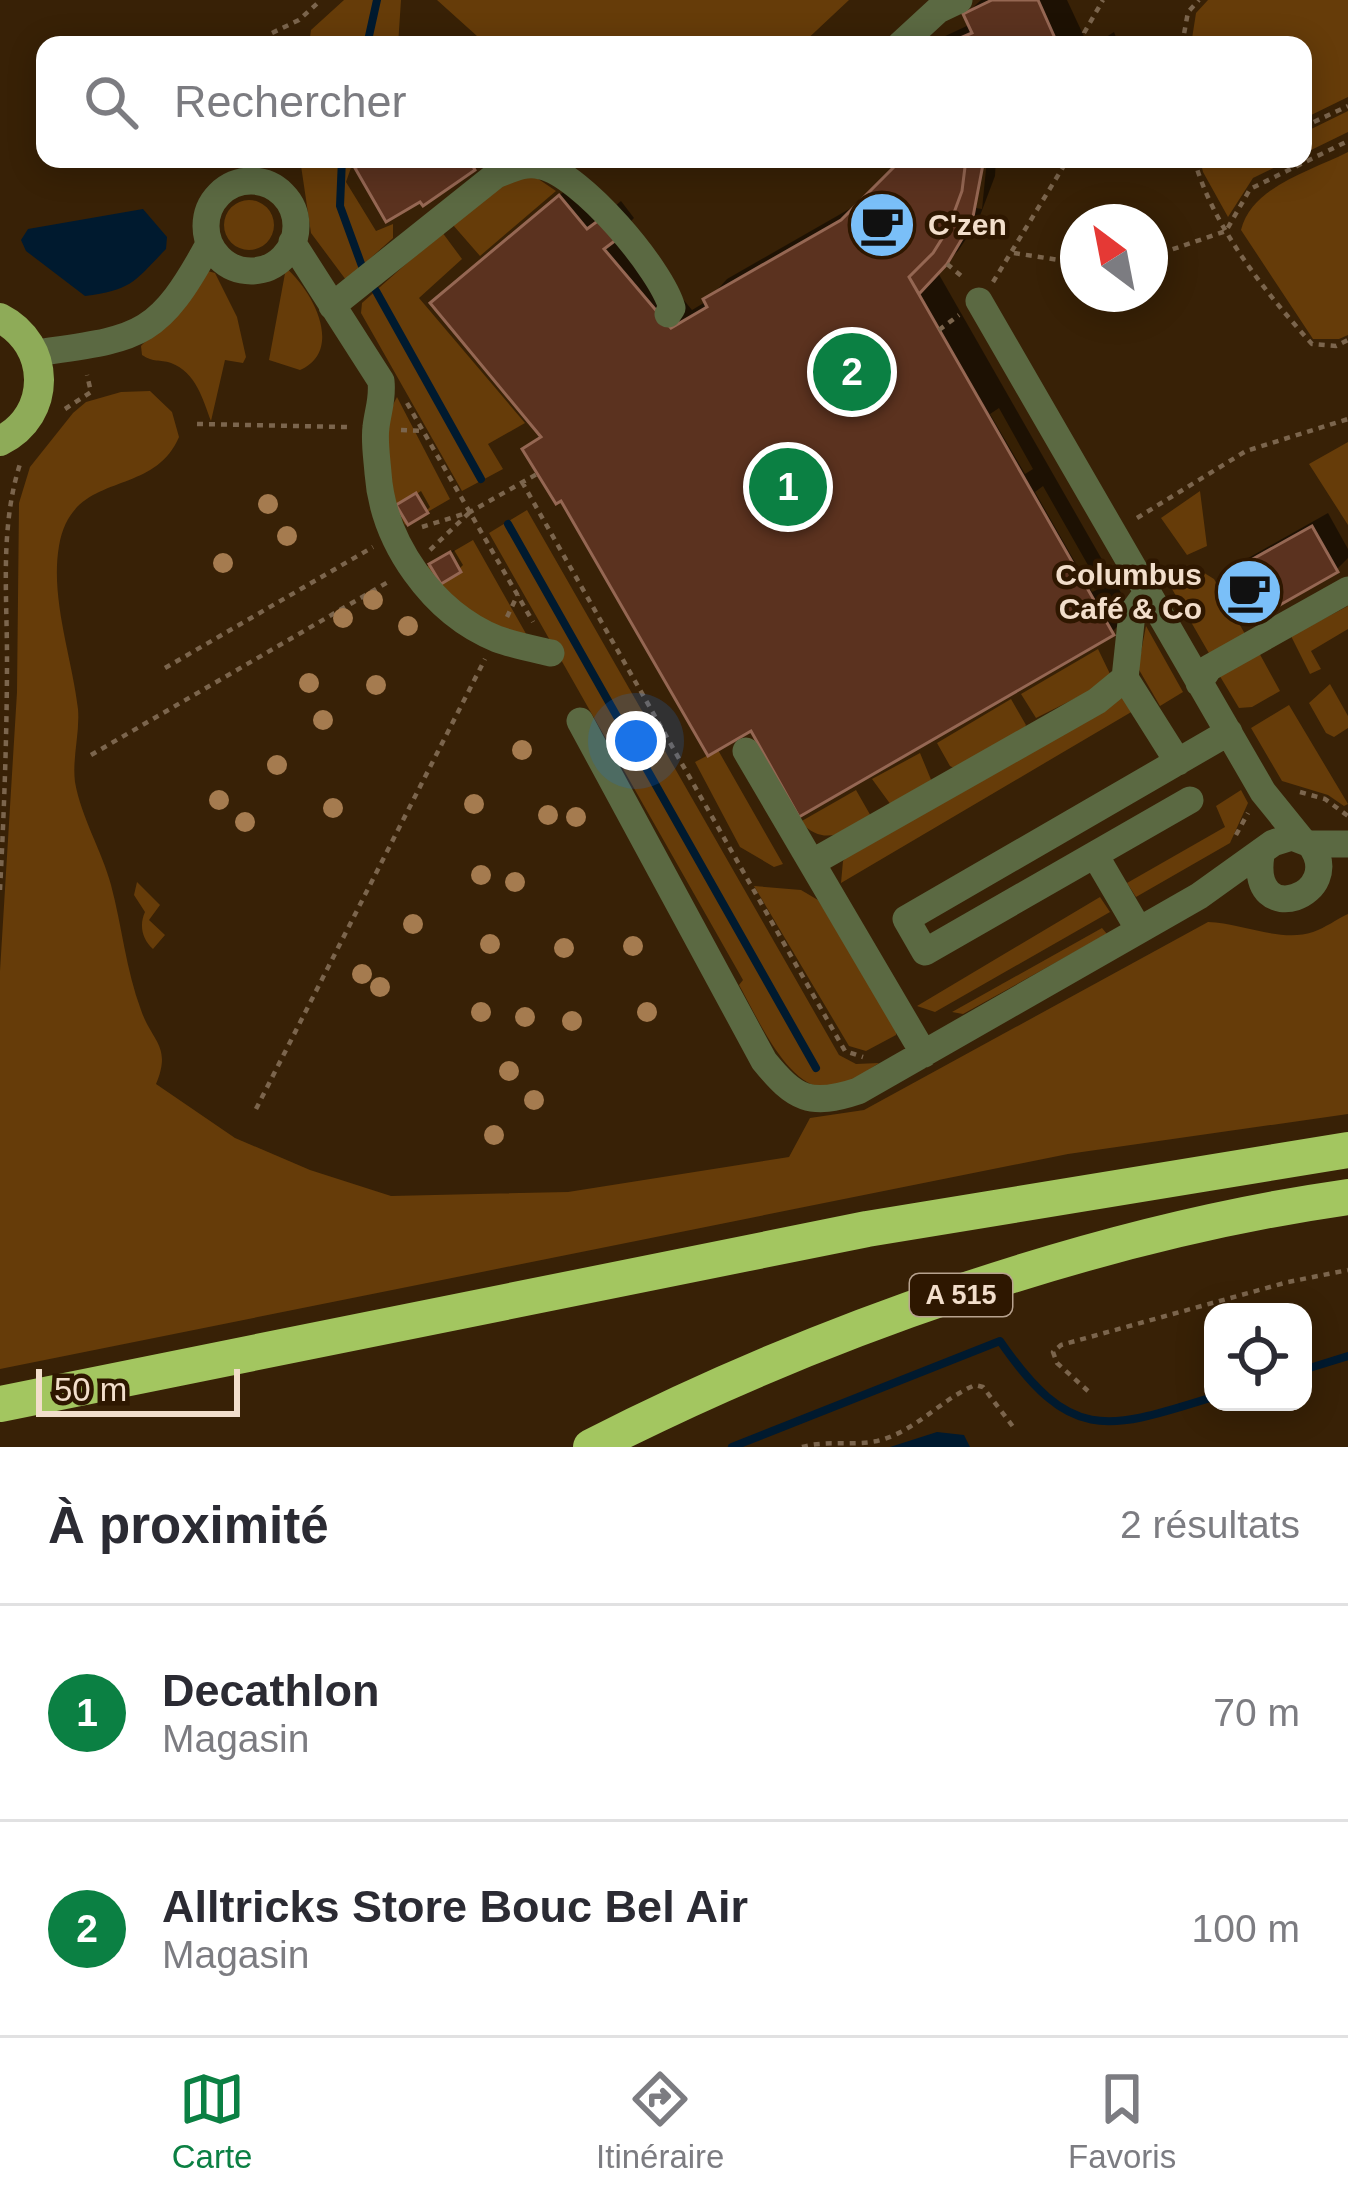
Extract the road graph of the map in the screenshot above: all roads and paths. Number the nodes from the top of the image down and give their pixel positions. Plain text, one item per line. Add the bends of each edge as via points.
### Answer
1 (321, 0) edge
2 (959, 0) edge
3 (1103, 0) edge
4 (1199, 0) edge
5 (272, 33) dead end
6 (910, 36) edge
7 (1084, 36) edge
8 (1184, 36) edge
9 (1348, 106) edge
10 (1312, 123) edge
11 (1348, 141) edge
12 (1312, 159) edge
13 (513, 168) edge
14 (549, 168) edge
15 (1063, 168) edge
16 (1198, 168) edge
17 (1293, 168) edge
18 (1226, 231) junction
19 (292, 242) junction
20 (209, 244) junction
21 (1168, 251) edge
22 (1060, 260) edge
23 (979, 301) dead end
24 (332, 306) junction
25 (668, 314) dead end
26 (0, 318) edge
27 (1348, 340) edge
28 (78, 347) junction
29 (35, 353) junction
30 (400, 392) dead end
31 (55, 418) dead end
32 (1348, 418) edge
33 (197, 424) dead end
34 (376, 428) junction
35 (423, 431) junction
36 (8, 459) edge
37 (537, 474) dead end
38 (523, 482) junction
39 (0, 486) edge
40 (470, 512) junction
41 (1112, 534) junction
42 (394, 535) junction
43 (413, 566) junction
44 (1348, 590) edge
45 (518, 594) junction
46 (1146, 594) junction
47 (496, 638) junction
48 (551, 653) joint
49 (165, 668) dead end
50 (1125, 678) junction
51 (1199, 683) junction
52 (580, 721) dead end
53 (1229, 732) junction
54 (746, 751) dead end
55 (91, 755) dead end
56 (1178, 762) junction
57 (1293, 790) dead end
58 (1262, 792) junction
59 (1190, 800) dead end
60 (1348, 816) edge
61 (1306, 842) junction
62 (1348, 844) edge
63 (1264, 852) junction
64 (1095, 855) junction
65 (813, 862) junction
66 (1348, 863) edge
67 (1319, 881) junction
68 (1265, 887) junction
69 (0, 890) edge
70 (1199, 896) junction
71 (1139, 930) junction
72 (923, 1054) junction
73 (869, 1059) dead end
74 (256, 1108) dead end
75 (1348, 1150) edge
76 (1348, 1197) edge
77 (1348, 1270) edge
78 (1088, 1391) dead end
79 (0, 1404) edge
80 (1014, 1428) dead end
81 (591, 1447) edge
82 (802, 1447) edge

1 - 5 path
2 - 6 lane
3 - 7 path
4 - 8 path
9 - 10 path
11 - 12 path
13 - 24 lane
14 - 25 lane via 606,215 667,288
15 - 22 path via 1014,253
16 - 18 path
17 - 18 path via 1250,189
18 - 21 path
18 - 27 path via 1312,344
19 - 20 lane via 278,260 254,270 229,265
19 - 20 lane via 295,219 286,198 251,181 214,200
19 - 24 lane
20 - 28 lane via 164,315 134,336
23 - 41 lane
24 - 34 lane via 381,381
26 - 29 main road
28 - 29 lane
28 - 31 path via 91,392
29 - 36 main road via 39,394
30 - 35 path
32 - 41 path via 1246,452
33 - 34 path
34 - 35 path
34 - 42 lane via 378,480
35 - 40 path
36 - 39 path
36 - 69 path
37 - 38 path
38 - 40 path
38 - 73 path via 845,1051
40 - 42 path
40 - 43 path
40 - 45 path
41 - 46 lane
42 - 43 lane
42 - 49 path
43 - 47 lane via 444,608
43 - 55 path
44 - 51 lane via 1208,668
45 - 47 path
45 - 48 path
46 - 50 lane via 1132,613
46 - 51 lane
47 - 48 lane
47 - 74 path
50 - 56 lane
50 - 65 lane
51 - 53 lane
52 - 72 lane via 781,1082 804,1099 832,1099
53 - 56 lane
53 - 58 lane
54 - 65 lane
56 - 64 lane via 906,919 925,952
57 - 60 path
58 - 61 lane
58 - 63 lane
59 - 64 lane
61 - 62 lane
61 - 63 lane via 1282,838
61 - 67 lane via 1321,860
63 - 68 lane
63 - 70 lane
64 - 71 lane
65 - 72 lane
66 - 67 lane
67 - 68 lane via 1294,900
68 - 70 lane
70 - 71 lane
71 - 72 lane
75 - 79 highway via 867,1229
76 - 81 highway, A 515 via 1175,1230 887,1318
77 - 78 path via 1061,1345 1053,1352 1057,1363
80 - 82 path via 975,1385 875,1441

